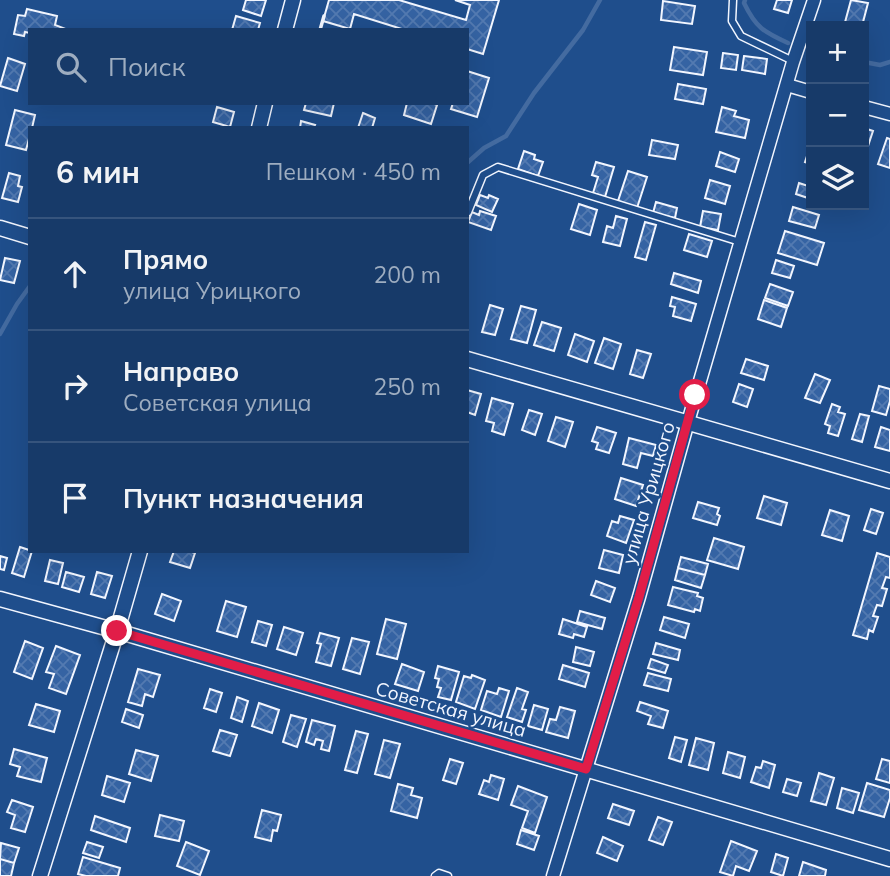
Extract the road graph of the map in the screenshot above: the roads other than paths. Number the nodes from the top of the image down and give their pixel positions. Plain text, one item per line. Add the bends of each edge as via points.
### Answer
1 (293, 0) edge
2 (733, 0) edge
3 (814, 0) edge
4 (286, 28) edge
5 (793, 62) junction
6 (787, 85) junction
7 (806, 91) edge
8 (265, 105) edge
9 (869, 108) edge
10 (890, 114) edge
11 (259, 126) edge
12 (469, 210) edge
13 (0, 228) edge
14 (28, 236) edge
15 (740, 242) junction
16 (469, 360) edge
17 (688, 422) junction
18 (890, 481) edge
19 (139, 553) edge
20 (0, 599) edge
21 (117, 631) junction
22 (586, 769) junction
23 (890, 859) edge
24 (40, 876) edge
25 (435, 876) edge
26 (448, 876) edge
27 (553, 876) edge

1 - 4 street
2 - 5 lane via 732,21 740,36
3 - 5 street, улица Урицкого
5 - 6 street, улица Урицкого
6 - 7 street
6 - 15 street, улица Урицкого
8 - 11 street
9 - 10 street
12 - 15 lane via 483,175 498,167
13 - 14 street
15 - 17 street, улица Урицкого
16 - 17 street
17 - 18 street
17 - 22 street, улица Урицкого
19 - 21 street
20 - 21 street, Советская улица
21 - 22 street, Советская улица
21 - 24 street
22 - 23 street, Советская улица
22 - 27 street, улица Урицкого
25 - 26 lane

